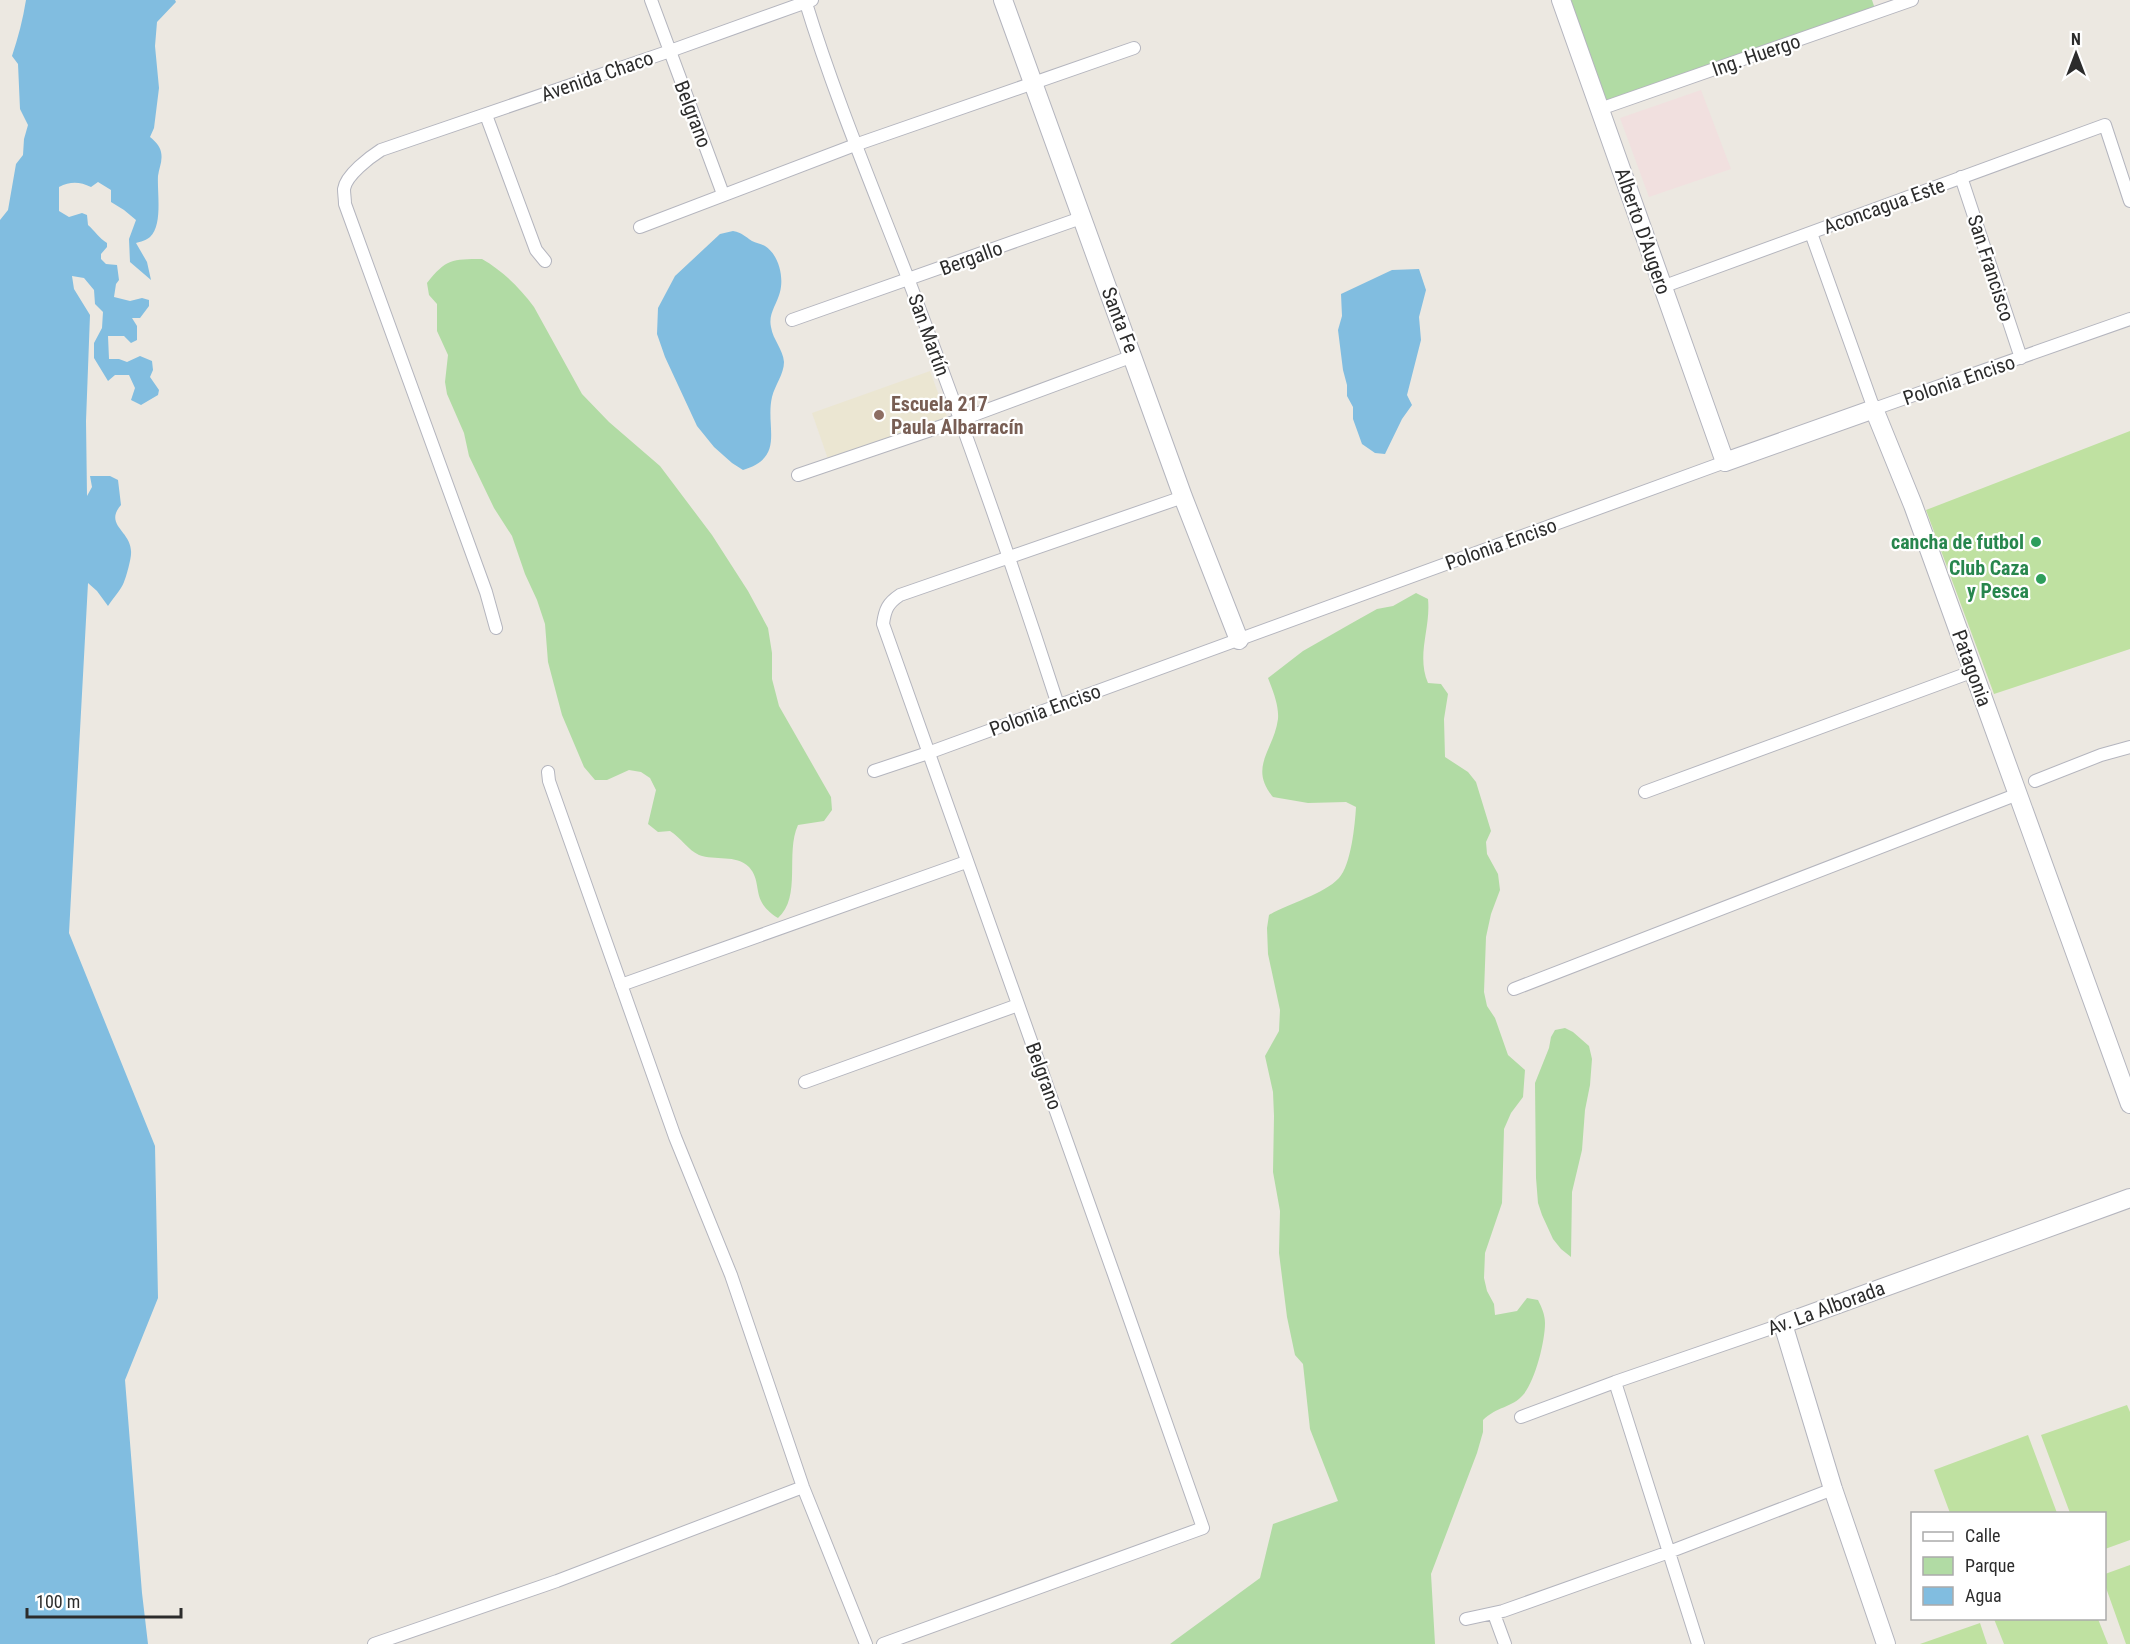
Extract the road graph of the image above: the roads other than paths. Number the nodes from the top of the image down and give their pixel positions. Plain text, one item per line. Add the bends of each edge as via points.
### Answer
1 (651, 0) edge
2 (1003, 0) edge
3 (1561, 0) edge
4 (1912, 0) edge
5 (807, 1) edge
6 (1134, 48) dead end
7 (670, 51) junction
8 (1032, 83) junction
9 (1600, 109) junction
10 (486, 115) junction
11 (855, 145) junction
12 (1961, 177) junction
13 (723, 194) junction
14 (2130, 201) edge
15 (1081, 218) junction
16 (640, 227) dead end
17 (1811, 233) junction
18 (545, 261) dead end
19 (909, 281) junction
20 (1662, 287) junction
21 (2130, 319) edge
22 (792, 320) dead end
23 (1133, 356) junction
24 (2021, 358) junction
25 (1874, 409) junction
26 (960, 420) junction
27 (1725, 462) junction
28 (798, 475) dead end
29 (1183, 497) junction
30 (1010, 557) junction
31 (496, 628) dead end
32 (1239, 640) junction
33 (1974, 671) junction
34 (1058, 705) junction
35 (2130, 747) edge
36 (928, 753) junction
37 (874, 771) dead end
38 (548, 772) dead end
39 (2024, 787) junction
40 (1645, 792) dead end
41 (966, 861) junction
42 (621, 986) junction
43 (1514, 989) dead end
44 (1018, 1005) junction
45 (805, 1082) dead end
46 (2130, 1104) edge
47 (2130, 1198) edge
48 (1783, 1324) junction
49 (1615, 1382) junction
50 (1521, 1417) dead end
51 (803, 1487) junction
52 (1833, 1489) junction
53 (1669, 1552) junction
54 (1494, 1614) junction
55 (1466, 1619) dead end
56 (375, 1644) edge
57 (866, 1644) edge
58 (883, 1644) edge
59 (1505, 1644) edge
60 (1698, 1644) edge
61 (1886, 1644) edge

1 - 7 street, Belgrano
2 - 8 main road, Santa Fe
3 - 9 main road, Alberto D'Augero
4 - 9 street, Ing. Huergo
5 - 7 street, Avenida Chaco
5 - 11 street, San Martín
6 - 8 street
7 - 10 street, Avenida Chaco
7 - 13 street, Belgrano
8 - 11 street
8 - 15 main road, Santa Fe
9 - 20 main road, Alberto D'Augero
10 - 18 street via 536,250
10 - 31 street, Avenida Chaco via 381,150 344,187 345,204
11 - 13 street
11 - 19 street, San Martín
12 - 14 street, Aconcagua Este via 2105,125
12 - 17 street, Aconcagua Este
12 - 24 street, San Francisco
13 - 16 street
15 - 19 street, Bergallo
15 - 23 main road, Santa Fe
17 - 20 street, Aconcagua Este
17 - 25 street, Patagonia
19 - 22 street, Bergallo
19 - 26 street, San Martín
20 - 27 main road, Alberto D'Augero
21 - 24 street, Polonia Enciso
23 - 26 street
23 - 29 main road, Santa Fe
24 - 25 street, Polonia Enciso
25 - 27 main road, Polonia Enciso
25 - 33 main road, Patagonia
26 - 28 street
26 - 30 street, San Martín
27 - 32 street, Polonia Enciso
29 - 30 street
29 - 32 main road, Santa Fe
30 - 34 street, San Martín
30 - 36 street, Belgrano via 900,595 889,602 885,611 883,624
32 - 34 street, Polonia Enciso
33 - 39 main road, Patagonia
33 - 40 street
34 - 36 street, Polonia Enciso
35 - 39 street
36 - 37 street, Polonia Enciso
36 - 41 street, Belgrano
38 - 42 street
39 - 43 street
39 - 46 main road, Patagonia
41 - 42 street
41 - 44 street, Belgrano
42 - 51 street via 675,1137 731,1275
44 - 45 street
44 - 58 street, Belgrano via 1203,1528
47 - 48 main road, Av. La Alborada
48 - 49 street, Av. La Alborada
48 - 52 main road
49 - 50 street, Av. La Alborada
49 - 53 street
51 - 56 street via 557,1581
51 - 57 street
52 - 53 street
52 - 61 main road
53 - 54 street
53 - 60 street
54 - 55 street
54 - 59 street

